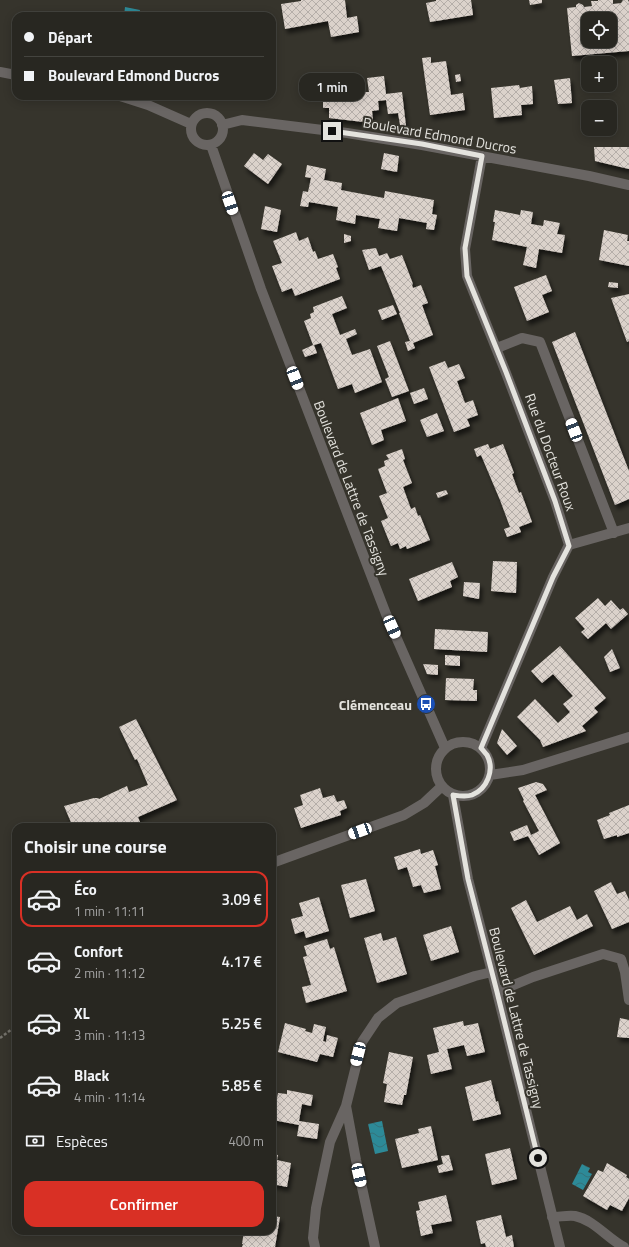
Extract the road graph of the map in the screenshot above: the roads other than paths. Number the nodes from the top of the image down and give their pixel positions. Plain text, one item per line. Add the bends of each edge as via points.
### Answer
1 (0, 72) edge
2 (12, 74) edge
3 (132, 100) edge
4 (191, 124) junction
5 (222, 125) junction
6 (210, 145) junction
7 (482, 156) junction
8 (629, 185) edge
9 (497, 348) junction
10 (629, 528) edge
11 (614, 533) junction
12 (569, 546) junction
13 (629, 737) edge
14 (445, 748) junction
15 (481, 748) junction
16 (490, 775) junction
17 (441, 787) junction
18 (453, 795) junction
19 (276, 862) edge
20 (492, 972) junction
21 (497, 992) junction
22 (629, 1000) edge
23 (346, 1106) junction
24 (552, 1217) junction
25 (315, 1247) edge
26 (375, 1247) edge
27 (560, 1247) edge
28 (624, 1247) edge

1 - 2 street
3 - 4 street
4 - 5 street via 203,114 211,114 218,118
4 - 6 street via 193,138 204,145
5 - 6 street via 220,137
5 - 7 street, Boulevard Edmond Ducros via 242,120 422,144
6 - 14 street, Boulevard de Lattre de Tassigny via 260,289 380,600
7 - 8 street, Boulevard Edmond Ducros
7 - 9 street, Rue du Docteur Roux via 465,248 467,276
9 - 11 street via 522,338 540,342
9 - 12 street, Rue du Docteur Roux via 555,501
10 - 11 street
11 - 12 street
12 - 15 street via 553,577
13 - 16 street via 523,770
14 - 15 street via 453,743 463,742
14 - 17 street via 435,767 435,774
15 - 16 street via 490,765
16 - 18 street via 480,791 462,797
17 - 18 street
17 - 19 street via 424,803 404,815
18 - 20 street, Boulevard de Lattre de Tassigny via 468,879
20 - 21 street, Boulevard de Lattre de Tassigny
20 - 23 street via 397,1003 378,1018 362,1042
21 - 22 street via 533,976 603,954 621,959
21 - 24 street, Boulevard de Lattre de Tassigny
23 - 25 street via 330,1142 316,1208 312,1238
23 - 26 street
24 - 27 street, Boulevard de Lattre de Tassigny
24 - 28 street via 574,1216 587,1221

